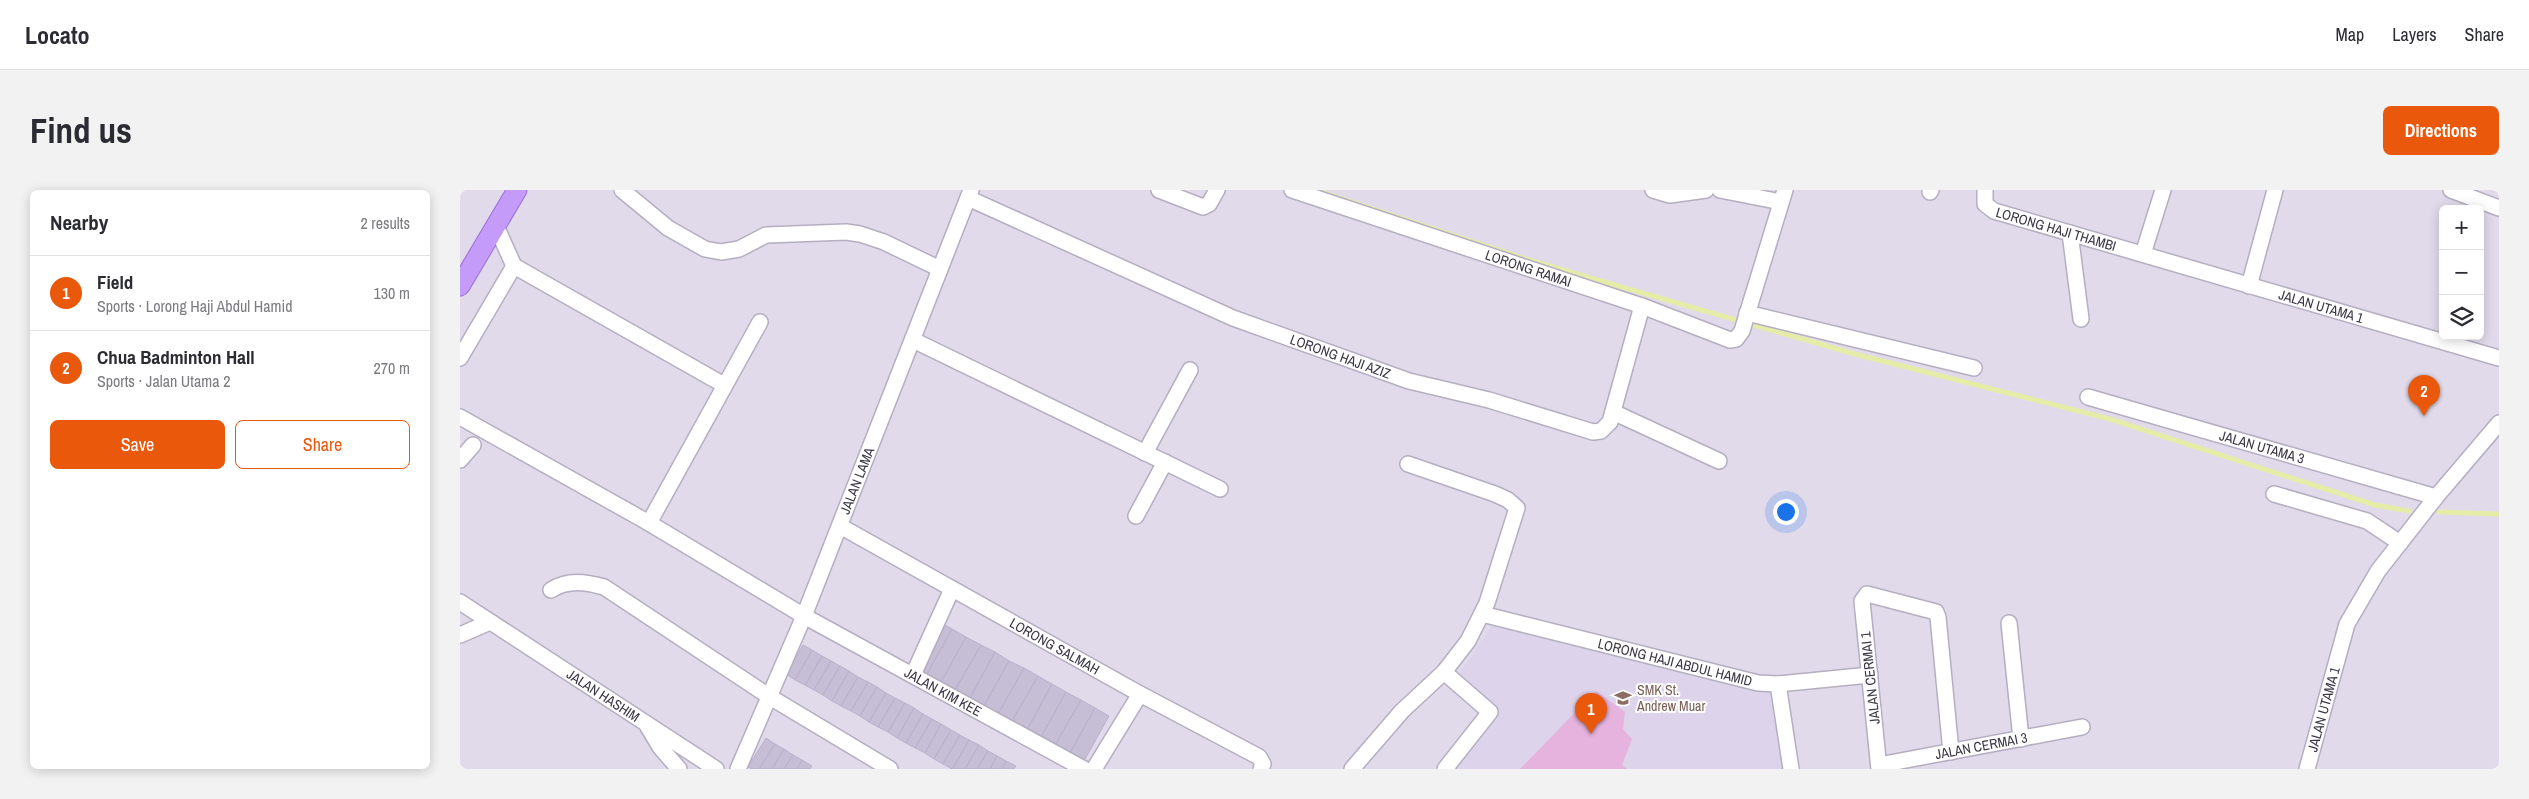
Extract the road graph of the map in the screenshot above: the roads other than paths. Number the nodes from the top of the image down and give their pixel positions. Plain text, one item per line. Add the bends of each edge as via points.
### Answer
1 (518, 190) edge
2 (623, 190) edge
3 (1159, 190) edge
4 (1217, 190) edge
5 (1292, 190) edge
6 (1653, 190) edge
7 (1706, 190) edge
8 (1720, 190) edge
9 (1985, 190) edge
10 (2162, 190) edge
11 (2275, 190) edge
12 (2451, 190) edge
13 (970, 194) edge
14 (1783, 196) edge
15 (2499, 208) edge
16 (496, 226) junction
17 (2070, 233) junction
18 (2143, 254) junction
19 (514, 266) junction
20 (940, 270) junction
21 (463, 275) edge
22 (2248, 286) junction
23 (1642, 306) junction
24 (2081, 319) dead end
25 (1745, 321) junction
26 (760, 322) dead end
27 (914, 340) junction
28 (460, 358) edge
29 (2499, 358) edge
30 (1974, 368) dead end
31 (1190, 370) dead end
32 (724, 385) junction
33 (2088, 397) dead end
34 (1613, 412) junction
35 (460, 417) edge
36 (2499, 423) edge
37 (473, 445) dead end
38 (1145, 453) junction
39 (460, 460) edge
40 (1719, 461) dead end
41 (1165, 462) junction
42 (1408, 464) dead end
43 (1220, 489) dead end
44 (2274, 494) dead end
45 (2436, 497) junction
46 (1136, 516) dead end
47 (649, 523) junction
48 (840, 526) junction
49 (2400, 543) junction
50 (952, 589) junction
51 (551, 590) dead end
52 (460, 602) edge
53 (1482, 614) junction
54 (804, 616) junction
55 (490, 622) junction
56 (2009, 623) dead end
57 (460, 635) edge
58 (1444, 672) junction
59 (913, 675) junction
60 (1870, 675) junction
61 (1778, 684) junction
62 (1140, 694) junction
63 (770, 698) junction
64 (646, 723) junction
65 (2082, 727) dead end
66 (2021, 739) junction
67 (1951, 752) junction
68 (1879, 767) edge
69 (680, 769) edge
70 (716, 769) edge
71 (738, 769) edge
72 (890, 769) edge
73 (1084, 769) edge
74 (1094, 769) edge
75 (1261, 769) edge
76 (1352, 769) edge
77 (1445, 769) edge
78 (1791, 769) edge
79 (2307, 769) edge

1 - 16 main road
2 - 20 street via 668,228 705,249 721,252 739,249 766,235 846,232 884,242
3 - 4 street via 1203,207 1209,204
5 - 23 street, LORONG RAMAI
6 - 7 street via 1670,195
8 - 14 street
9 - 17 street, LORONG HAJI THAMBI via 1984,204 1994,211
10 - 18 street
11 - 22 street
12 - 15 street
13 - 20 street, JALAN LAMA
13 - 34 street, LORONG HAJI AZIZ via 1233,318 1409,381 1489,400 1593,432 1606,427
14 - 25 street
16 - 19 street
16 - 21 main road
17 - 18 street, LORONG HAJI THAMBI
17 - 24 street
18 - 22 street, JALAN UTAMA 1
19 - 28 street
19 - 32 street
20 - 27 street, JALAN LAMA
22 - 29 street, JALAN UTAMA 1
23 - 25 street, LORONG RAMAI via 1730,340 1736,339
23 - 34 street, LORONG HAJI AZIZ
25 - 30 street
26 - 32 street
27 - 38 street
27 - 48 street, JALAN LAMA
31 - 38 street
32 - 47 street
33 - 45 street, JALAN UTAMA 3
34 - 40 street
35 - 47 street, JALAN KIM KEE
36 - 45 street, JALAN UTAMA 1
37 - 39 street
38 - 41 street
41 - 43 street
41 - 46 street
42 - 53 street via 1495,494 1518,508
44 - 49 street via 2367,521
45 - 49 street, JALAN UTAMA 1
47 - 54 street, JALAN KIM KEE
48 - 50 street, LORONG SALMAH
48 - 54 street, JALAN LAMA
49 - 79 street, JALAN UTAMA 1 via 2378,571 2347,624
50 - 59 street
50 - 62 street, LORONG SALMAH
51 - 63 street via 574,582 604,587
52 - 55 street, JALAN HASHIM
53 - 58 street via 1468,641
53 - 61 street, LORONG HAJI ABDUL HAMID via 1746,681
54 - 59 street, JALAN KIM KEE
54 - 63 street, JALAN LAMA
55 - 57 street
55 - 64 street, JALAN HASHIM
56 - 66 street
58 - 76 street via 1402,711
58 - 77 street via 1490,712
59 - 73 street, JALAN KIM KEE
60 - 61 street, LORONG HAJI ABDUL HAMID
60 - 67 street, JALAN CERMAI 1 via 1864,597 1873,595 1936,612
60 - 68 street, JALAN CERMAI 1
61 - 78 street
62 - 74 street
62 - 75 street, LORONG SALMAH via 1260,757
63 - 71 street, JALAN LAMA
63 - 72 street
64 - 69 street via 660,748
64 - 70 street, JALAN HASHIM
65 - 66 street, JALAN CERMAI 3
66 - 67 street, JALAN CERMAI 3
67 - 68 street, JALAN CERMAI 3

